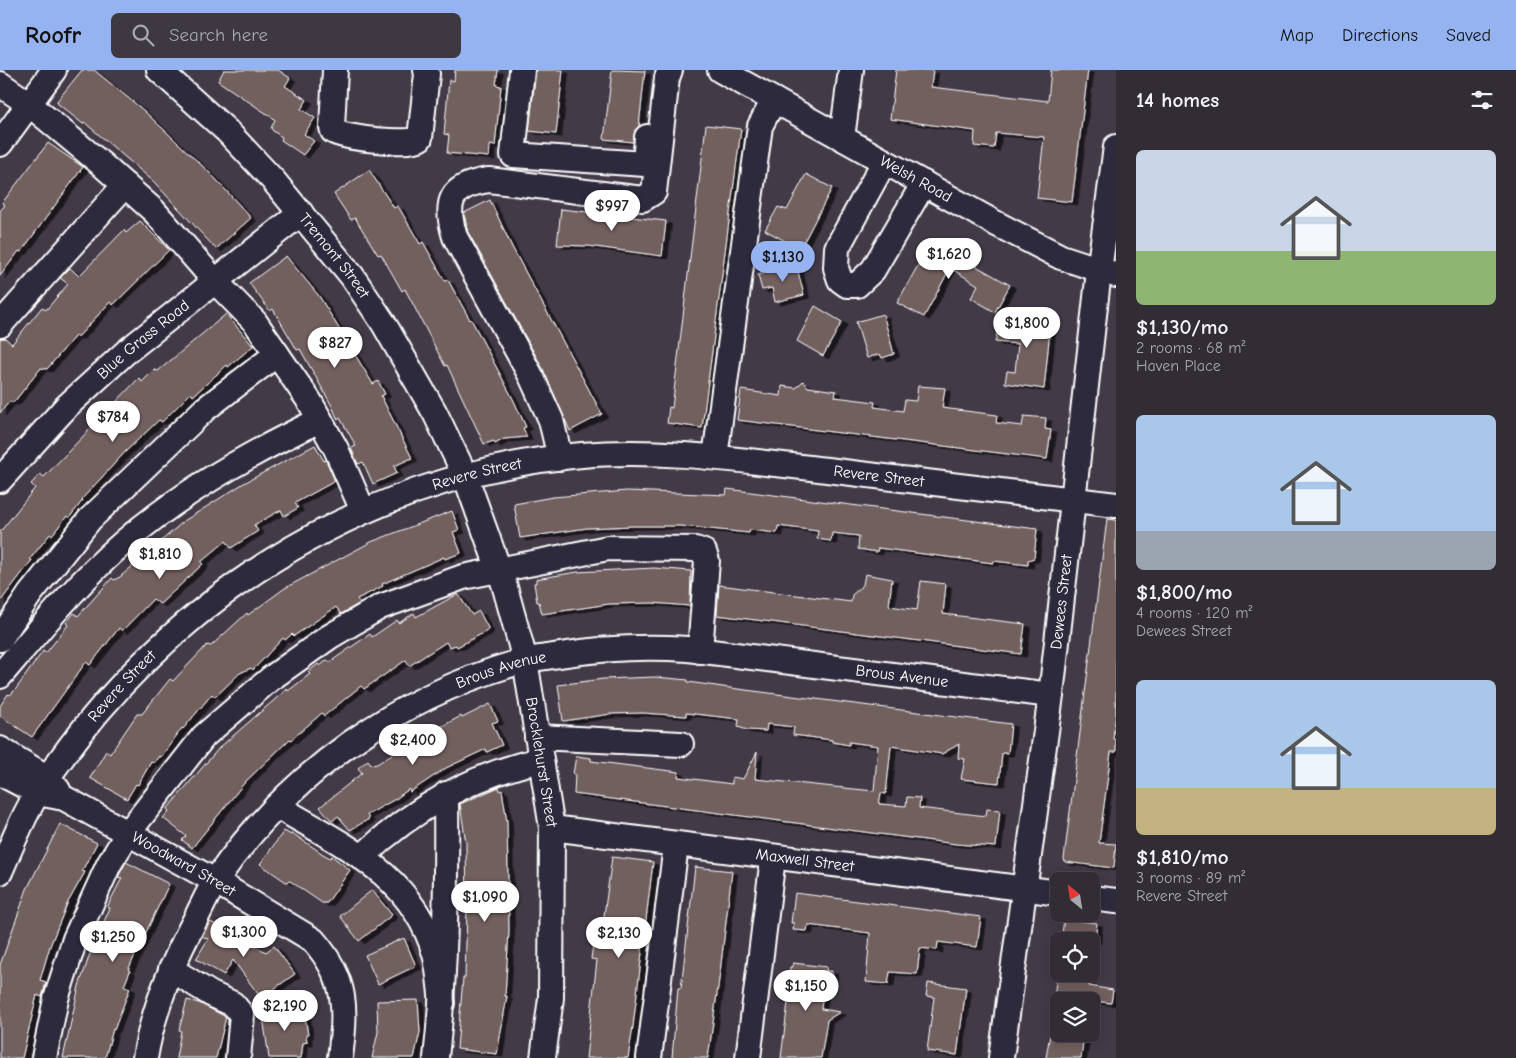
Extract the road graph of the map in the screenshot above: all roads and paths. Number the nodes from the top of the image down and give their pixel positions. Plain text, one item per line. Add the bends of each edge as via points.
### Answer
1 (54, 70) edge
2 (158, 70) edge
3 (335, 70) edge
4 (426, 70) edge
5 (522, 70) edge
6 (653, 70) edge
7 (670, 70) edge
8 (720, 70) edge
9 (851, 70) edge
10 (0, 84) edge
11 (774, 100) junction
12 (29, 104) junction
13 (842, 138) junction
14 (0, 144) edge
15 (1116, 146) edge
16 (884, 162) junction
17 (924, 183) junction
18 (125, 185) junction
19 (301, 213) junction
20 (1108, 273) edge
21 (214, 280) junction
22 (0, 324) edge
23 (277, 354) junction
24 (320, 420) junction
25 (715, 457) junction
26 (560, 458) junction
27 (465, 475) junction
28 (0, 480) edge
29 (1073, 500) junction
30 (1116, 505) edge
31 (363, 511) junction
32 (498, 568) junction
33 (0, 639) edge
34 (700, 651) junction
35 (525, 660) junction
36 (0, 676) edge
37 (1051, 695) junction
38 (681, 744) dead end
39 (0, 749) edge
40 (539, 749) junction
41 (0, 773) edge
42 (43, 786) junction
43 (446, 794) junction
44 (277, 806) junction
45 (552, 828) junction
46 (128, 833) junction
47 (676, 845) junction
48 (363, 856) junction
49 (773, 858) junction
50 (0, 872) edge
51 (216, 881) junction
52 (1024, 889) junction
53 (1050, 892) edge
54 (1100, 899) edge
55 (1116, 901) edge
56 (172, 969) junction
57 (442, 1003) junction
58 (44, 1058) edge
59 (145, 1058) edge
60 (238, 1058) edge
61 (340, 1058) edge
62 (436, 1058) edge
63 (543, 1058) edge
64 (648, 1058) edge
65 (748, 1058) edge
66 (1001, 1058) edge

1 - 12 street
2 - 19 street, Tremont Street via 227,131
3 - 4 street via 334,131 377,140 413,142 420,138
5 - 6 street via 513,155 645,164
7 - 26 street via 654,192 643,199 489,180 474,182 459,191 451,201 448,216 455,237 531,376 551,420
8 - 11 street, Welsh Road
9 - 13 street
10 - 12 street
11 - 13 street, Welsh Road
11 - 25 street via 760,126
12 - 14 street
12 - 18 street
13 - 16 street, Welsh Road
15 - 20 street, Dewees Street
16 - 17 street, Welsh Road
16 - 17 street via 837,248 836,268 840,280 847,285 857,285 873,270
17 - 20 street, Welsh Road via 1053,253
18 - 21 street via 154,211
18 - 22 street
19 - 21 street, Blue Grass Road
19 - 27 street, Tremont Street via 352,276 384,324 435,413
20 - 29 street, Dewees Street
21 - 23 street via 255,322
21 - 28 street, Blue Grass Road via 126,352 67,406
23 - 24 street
23 - 33 street via 205,409 90,519 30,594
24 - 31 street
24 - 36 street via 269,444 217,476 124,542 82,582
25 - 26 street, Revere Street via 638,453
25 - 29 street, Revere Street
26 - 27 street, Revere Street
27 - 31 street, Revere Street
27 - 32 street, Brocklehurst Street
29 - 30 street, Revere Street
29 - 37 street, Dewees Street
31 - 42 street, Revere Street via 293,547 232,586 181,627 111,697
32 - 34 street via 608,548 695,549 704,552
32 - 35 street, Brocklehurst Street
32 - 46 street via 380,607 329,637 270,679 204,736
34 - 35 street, Brous Avenue via 636,647
34 - 37 street, Brous Avenue
35 - 40 street, Brocklehurst Street
35 - 44 street, Brous Avenue via 473,677 382,721 319,767
37 - 52 street, Dewees Street
38 - 40 street
39 - 42 street, Woodward Street
40 - 43 street
40 - 45 street, Brocklehurst Street
41 - 42 street, Woodward Street
42 - 46 street, Woodward Street
42 - 50 street, Revere Street
43 - 48 street via 376,843
43 - 57 street
44 - 48 street
44 - 51 street, Brous Avenue
45 - 47 street, Maxwell Street
45 - 63 street, Brocklehurst Street via 551,998
46 - 51 street, Woodward Street
46 - 58 street via 109,864 75,939 56,999
47 - 49 street, Maxwell Street
47 - 64 street
48 - 57 street via 396,885 416,913 435,954
49 - 52 street, Maxwell Street
49 - 65 street
51 - 56 street, Brous Avenue
51 - 61 street, Woodward Street via 313,940 324,953 342,986 344,1012
52 - 53 street, Maxwell Street
52 - 66 street, Dewees Street
54 - 55 street
56 - 59 street, Brous Avenue via 156,1010
56 - 60 street via 233,1004 242,1015
57 - 62 street

